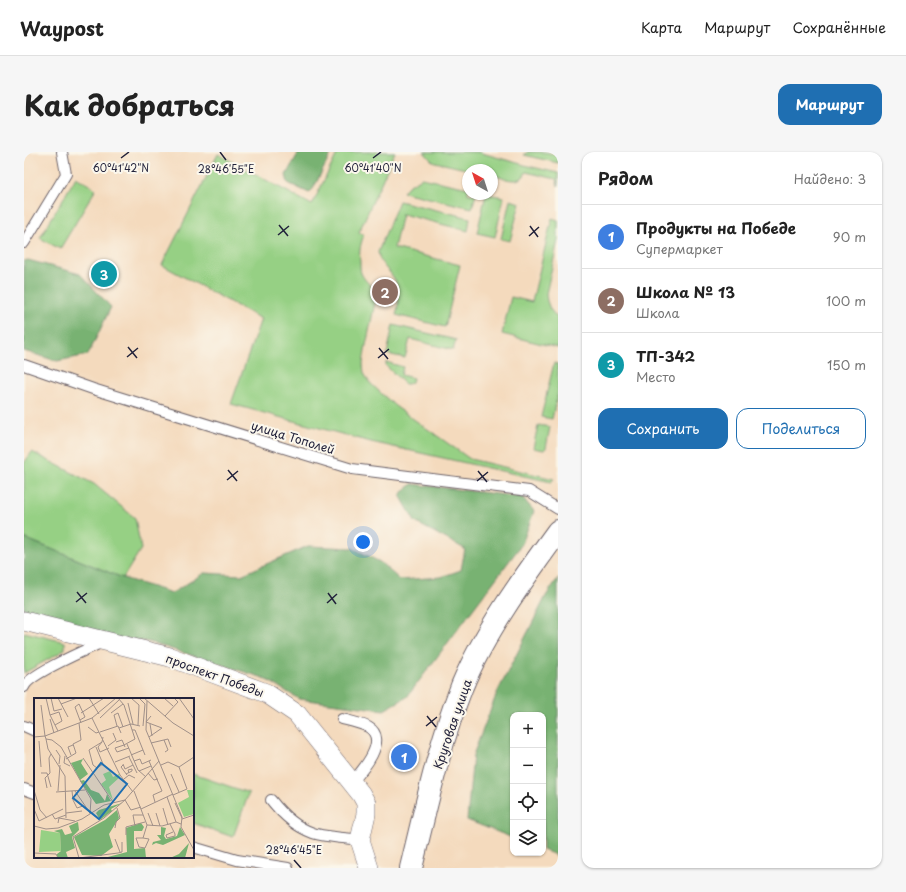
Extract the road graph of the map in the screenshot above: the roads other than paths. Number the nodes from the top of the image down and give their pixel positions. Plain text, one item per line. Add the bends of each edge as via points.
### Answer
1 (62, 152) edge
2 (24, 243) edge
3 (24, 365) edge
4 (558, 509) edge
5 (558, 531) edge
6 (24, 621) edge
7 (105, 641) junction
8 (24, 685) edge
9 (342, 719) dead end
10 (24, 726) edge
11 (34, 731) edge
12 (352, 782) junction
13 (24, 789) edge
14 (34, 793) edge
15 (271, 800) dead end
16 (360, 840) junction
17 (194, 847) edge
18 (235, 864) edge
19 (288, 868) edge
20 (369, 868) edge
21 (411, 868) edge

1 - 2 lane via 66,174
3 - 4 lane, улица Тополей via 93,389 352,469 529,490
5 - 21 street, Круговая улица via 487,636 463,685 445,735
6 - 7 street, проспект Победы
7 - 8 lane via 41,672
7 - 12 street, проспект Победы via 170,657 266,693 297,714
9 - 12 lane via 369,728 375,736 376,746 369,761
10 - 11 lane
12 - 16 street, проспект Победы via 366,803
13 - 14 lane
15 - 16 lane via 280,812 295,824 313,833
16 - 20 street
17 - 18 lane
18 - 19 lane

